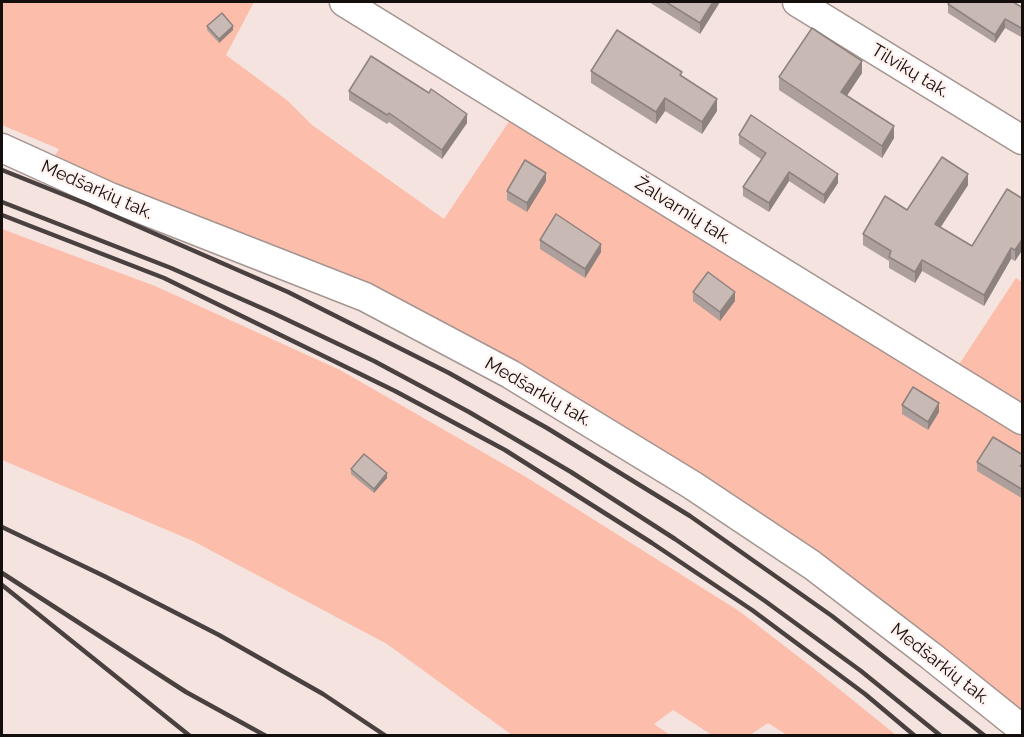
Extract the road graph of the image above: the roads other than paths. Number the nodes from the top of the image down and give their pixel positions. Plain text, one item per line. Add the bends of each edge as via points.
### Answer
1 (344, 2) edge
2 (797, 2) edge
3 (1023, 140) edge
4 (2, 148) edge
5 (1023, 420) edge
6 (1023, 729) edge

1 - 5 street, Žalvarnių tak.
2 - 3 street, Tilvikų tak.
4 - 6 street, Medšarkių tak. via 110,197 365,297 510,374 692,484 812,565

